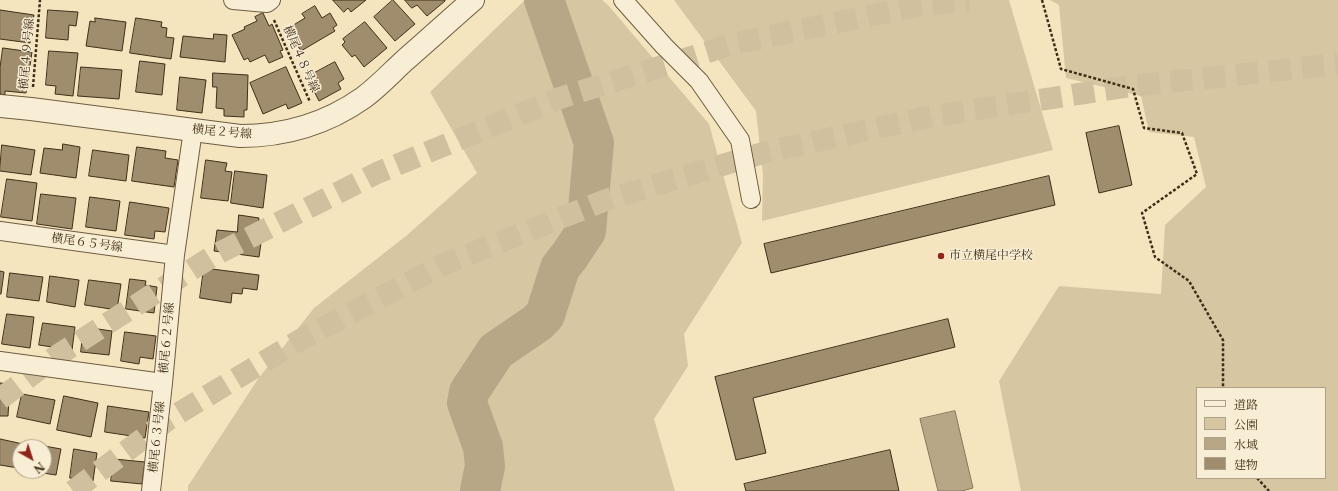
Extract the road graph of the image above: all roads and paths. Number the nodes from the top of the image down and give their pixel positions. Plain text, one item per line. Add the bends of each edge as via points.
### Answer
1 (40, 0) edge
2 (233, 0) edge
3 (473, 0) edge
4 (623, 0) edge
5 (1042, 0) edge
6 (269, 2) edge
7 (0, 106) edge
8 (31, 109) junction
9 (319, 122) junction
10 (192, 130) junction
11 (751, 199) dead end
12 (0, 231) edge
13 (175, 254) junction
14 (0, 361) edge
15 (163, 383) junction
16 (1223, 387) edge
17 (1258, 479) edge
18 (151, 491) edge
19 (1268, 491) edge

1 - 8 path, 横尾４９号線
2 - 6 street
3 - 9 street, 横尾２号線 via 364,97
4 - 11 street via 699,81 740,140
5 - 16 path via 1060,69 1133,88 1144,128 1182,133 1197,174 1142,213 1155,257 1189,281 1224,340
6 - 9 path, 横尾４８号線
7 - 8 street, 横尾２号線
8 - 10 street, 横尾２号線
9 - 10 street, 横尾２号線 via 304,128 254,136
10 - 13 street, 横尾６２号線
12 - 13 street, 横尾６５号線
13 - 15 street, 横尾６２号線
14 - 15 street, 横尾６２号線
15 - 18 street, 横尾６３号線
17 - 19 path

